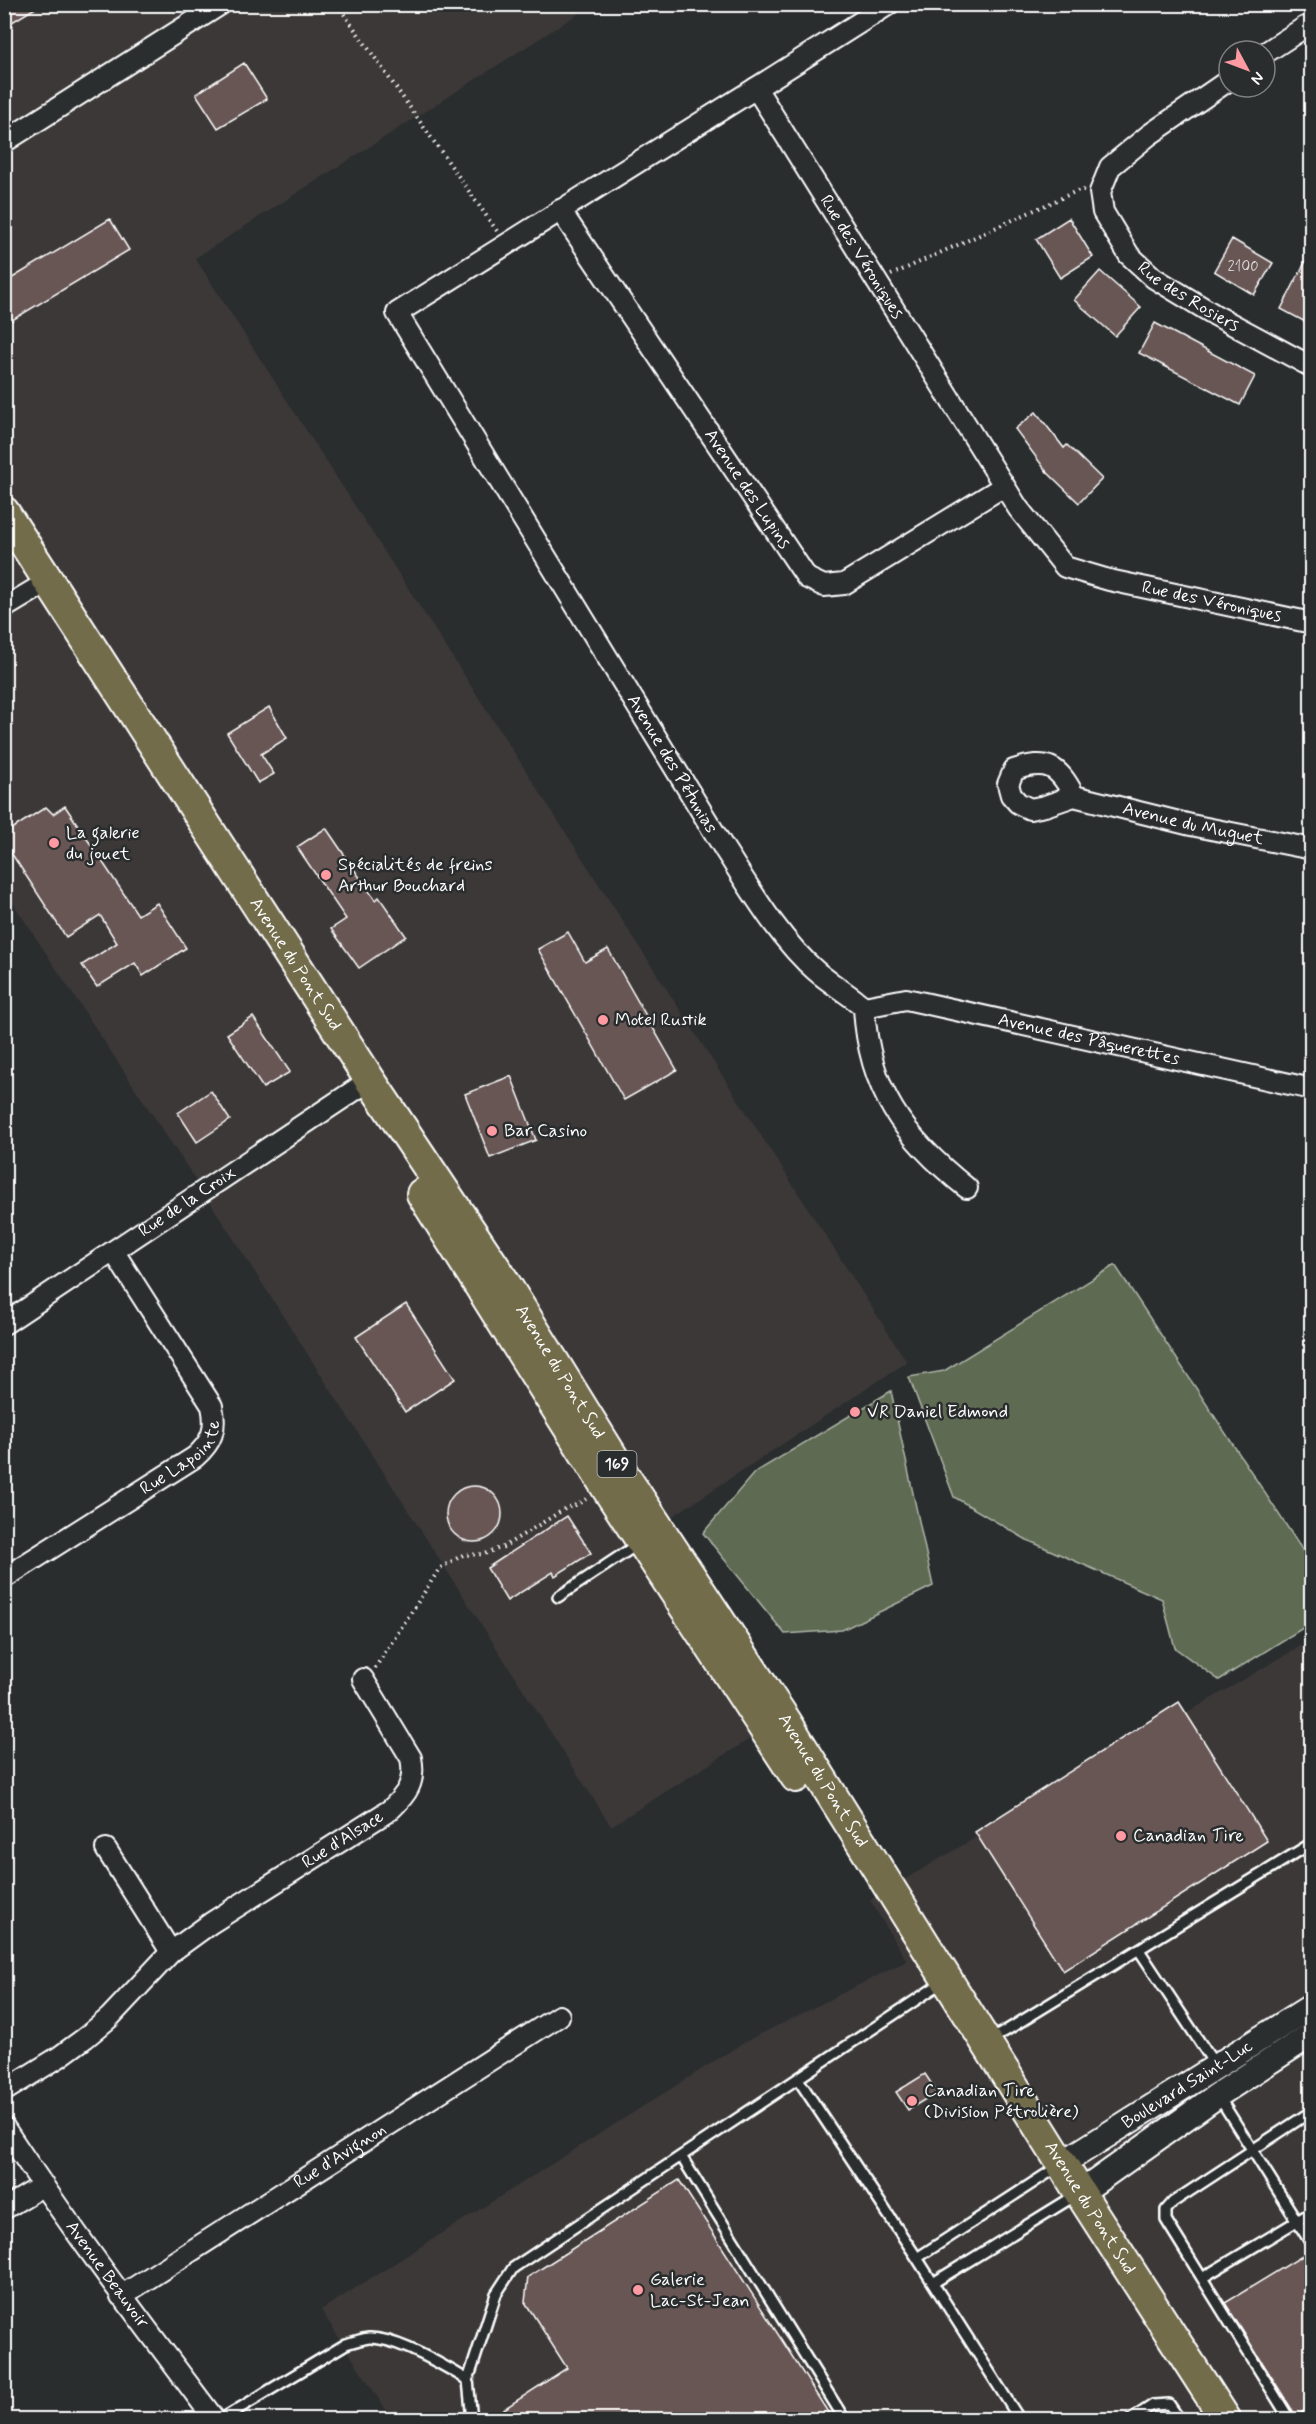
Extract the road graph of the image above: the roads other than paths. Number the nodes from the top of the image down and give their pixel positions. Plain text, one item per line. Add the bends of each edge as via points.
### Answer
1 (221, 4) edge
2 (889, 4) edge
3 (1311, 27) edge
4 (1277, 45) edge
5 (756, 88) junction
6 (1217, 88) edge
7 (4, 142) edge
8 (560, 210) junction
9 (1311, 367) edge
10 (1004, 486) junction
11 (4, 512) edge
12 (4, 542) edge
13 (42, 585) junction
14 (4, 608) edge
15 (1311, 623) edge
16 (1074, 796) dead end
17 (1311, 849) edge
18 (864, 1006) junction
19 (363, 1085) junction
20 (1311, 1089) edge
21 (967, 1188) dead end
22 (114, 1252) junction
23 (4, 1324) edge
24 (642, 1541) junction
25 (4, 1578) edge
26 (558, 1597) dead end
27 (365, 1682) road end
28 (1311, 1843) edge
29 (106, 1849) dead end
30 (1139, 1950) junction
31 (171, 1952) junction
32 (941, 1984) junction
33 (559, 2016) dead end
34 (1307, 2027) edge
35 (986, 2042) junction
36 (1216, 2067) junction
37 (798, 2079) junction
38 (4, 2091) edge
39 (1218, 2095) junction
40 (1311, 2111) edge
41 (4, 2127) edge
42 (1253, 2151) junction
43 (681, 2156) junction
44 (1056, 2168) junction
45 (42, 2186) junction
46 (1073, 2197) junction
47 (4, 2209) edge
48 (1311, 2212) edge
49 (1296, 2221) junction
50 (1311, 2245) edge
51 (917, 2258) junction
52 (1202, 2278) junction
53 (933, 2283) junction
54 (122, 2296) junction
55 (468, 2380) junction
56 (1311, 2414) edge
57 (215, 2420) edge
58 (220, 2420) edge
59 (472, 2420) edge
60 (845, 2420) edge
61 (1020, 2420) edge
62 (1130, 2420) edge
63 (1180, 2420) edge
64 (1207, 2420) edge
65 (1226, 2420) edge
66 (1290, 2420) edge
67 (1302, 2420) edge

1 - 7 street
2 - 5 street
3 - 4 street
5 - 8 street
5 - 10 street, Rue des Véroniques
6 - 9 street, Rue des Rosiers via 1110,167 1100,192 1103,212 1129,255 1154,278
8 - 10 street, Avenue des Lupins via 807,578 824,586 844,584
8 - 18 street, Avenue des Pétunias via 397,312 754,894 816,971
10 - 15 street, Rue des Véroniques via 1065,567
11 - 13 main road, Avenue du Pont Sud / 169
12 - 13 main road, Avenue du Pont Sud / 169
13 - 14 street
13 - 19 main road, Avenue du Pont Sud / 169
16 - 17 street, Avenue du Muguet
18 - 20 street, Avenue des Pâquerettes via 906,999
18 - 21 street via 873,1069 893,1110 917,1143
19 - 22 street, Rue de la Croix
19 - 24 main road, Avenue du Pont Sud / 169
19 - 32 main road, Avenue du Pont Sud / 169 via 498,1272 625,1477 784,1720
22 - 23 street, Rue de la Croix
22 - 25 street, Rue Lapointe via 212,1406 214,1431 210,1442 195,1457
24 - 26 lane
24 - 32 main road, Avenue du Pont Sud / 169
27 - 31 street, Rue d'Alsace via 411,1758 414,1770 406,1795 390,1810
28 - 30 lane
29 - 31 street
30 - 35 lane
30 - 36 lane
31 - 38 street, Rue d'Alsace via 85,2038
32 - 35 main road, Avenue du Pont Sud / 169
32 - 37 lane
32 - 44 main road, Avenue du Pont Sud / 169 via 972,2044
33 - 54 street, Rue d'Avignon
34 - 36 street, Boulevard Saint-Luc
34 - 39 street, Boulevard Saint-Luc
35 - 44 main road, Avenue du Pont Sud / 169
36 - 44 street, Boulevard Saint-Luc
37 - 43 lane
37 - 51 lane
39 - 42 lane
39 - 46 street, Boulevard Saint-Luc
40 - 42 lane
41 - 45 street, Avenue Beauvoir
42 - 49 lane
42 - 52 lane via 1166,2210 1166,2220
43 - 55 lane via 513,2268 496,2294
43 - 60 lane
44 - 46 main road, Avenue du Pont Sud / 169
44 - 51 lane
45 - 47 street
45 - 54 street, Avenue Beauvoir
46 - 53 lane
46 - 64 main road, Avenue du Pont Sud / 169
46 - 65 main road, Avenue du Pont Sud / 169
48 - 49 lane
49 - 50 lane
49 - 52 lane
51 - 53 lane
52 - 66 lane
53 - 61 lane
54 - 57 street, Avenue Beauvoir
55 - 58 lane via 385,2340 368,2338 346,2344
55 - 59 lane
56 - 67 lane
62 - 63 lane via 1153,2405 1169,2404

